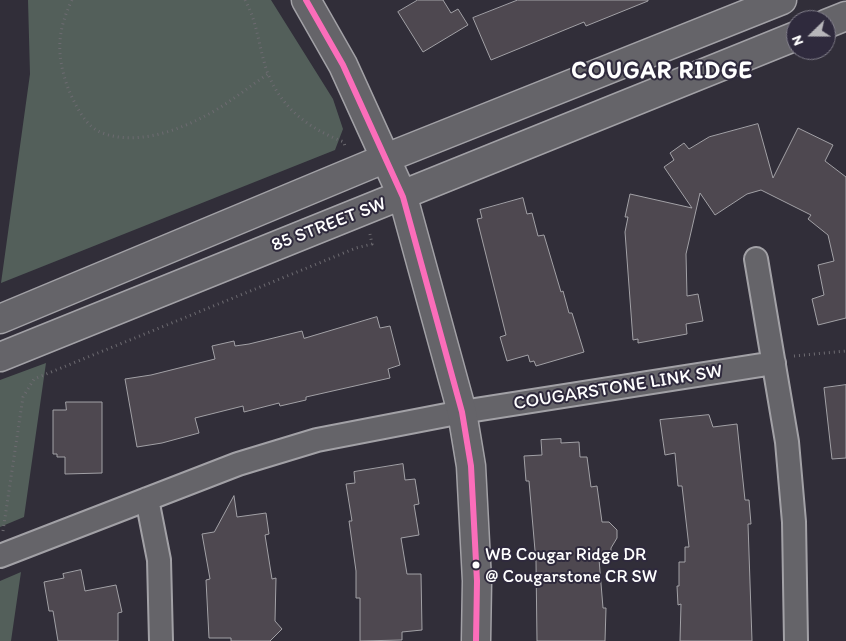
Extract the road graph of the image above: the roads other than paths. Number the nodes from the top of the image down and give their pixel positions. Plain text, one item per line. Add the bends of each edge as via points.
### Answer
1 (306, 0) edge
2 (782, 0) edge
3 (786, 40) edge
4 (386, 158) junction
5 (402, 197) junction
6 (756, 259) dead end
7 (0, 320) edge
8 (0, 357) edge
9 (774, 363) junction
10 (462, 412) junction
11 (147, 499) junction
12 (1, 546) edge
13 (161, 641) edge
14 (476, 641) edge
15 (796, 641) edge

1 - 4 street via 343,65
2 - 4 street, 85 STREET SW
3 - 5 street, 85 STREET SW
4 - 5 street
4 - 7 street, 85 STREET SW
5 - 8 street, 85 STREET SW
5 - 10 street
6 - 9 street
9 - 10 street, COUGARSTONE LINK SW
9 - 15 street via 787,442 794,522
10 - 11 street, COUGARSTONE LINK SW via 317,440 277,451
10 - 14 street via 470,466 477,581
11 - 12 street, COUGARSTONE LINK SW
11 - 13 street via 159,560

